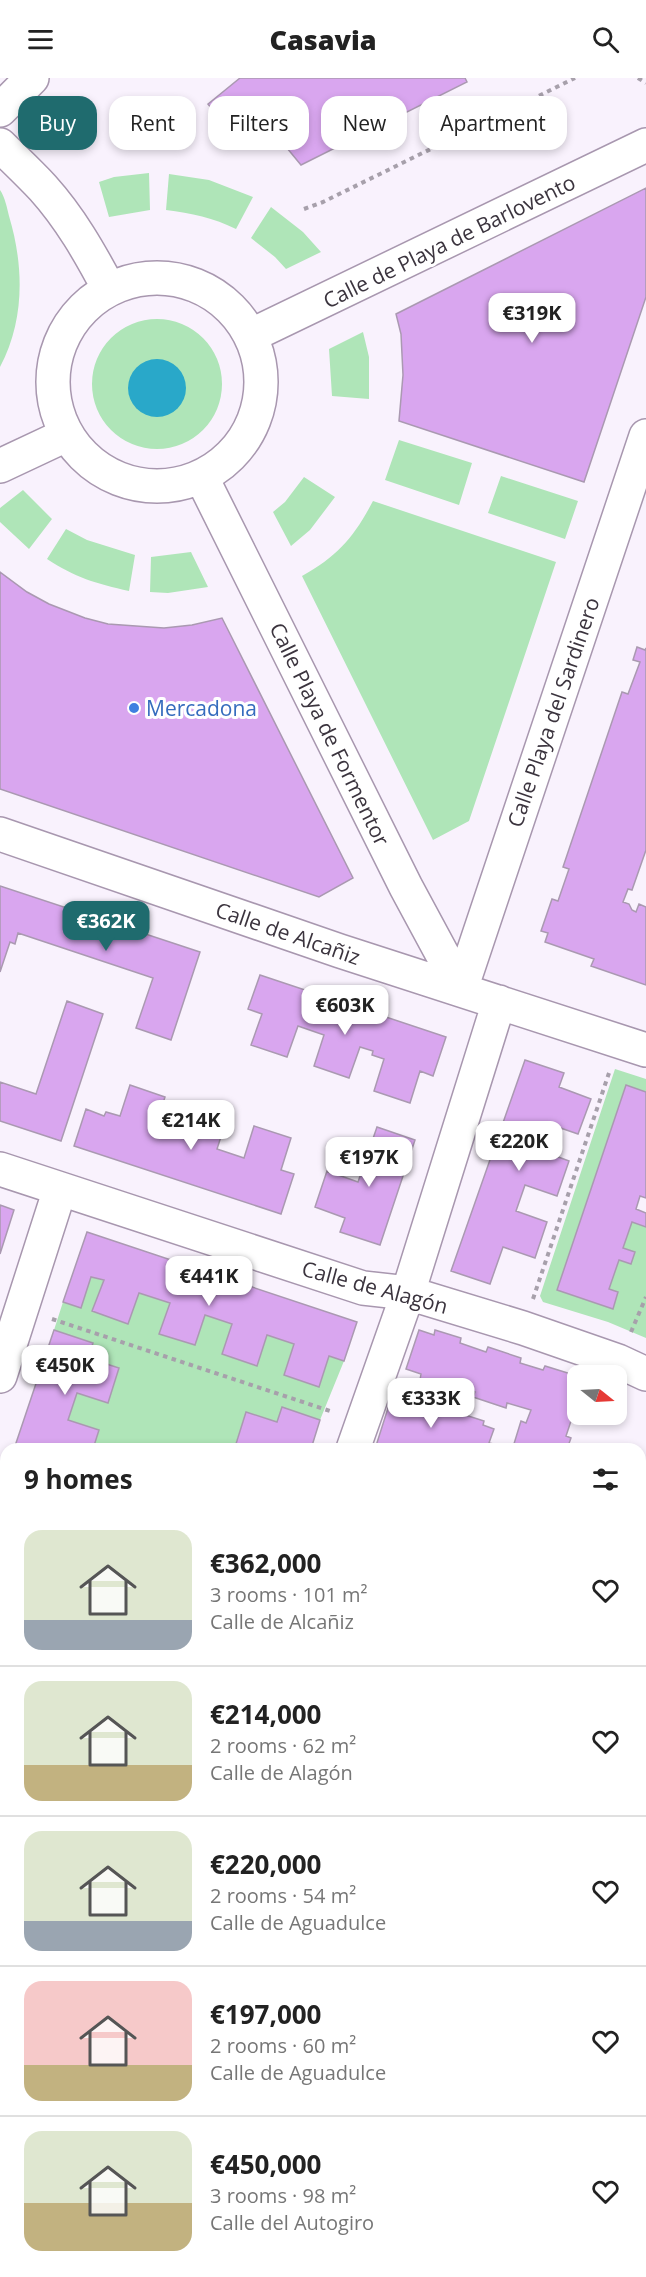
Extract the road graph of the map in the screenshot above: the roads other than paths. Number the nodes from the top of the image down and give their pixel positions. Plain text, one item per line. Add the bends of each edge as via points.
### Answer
1 (32, 78) edge
2 (0, 110) edge
3 (0, 145) edge
4 (646, 145) edge
5 (110, 289) junction
6 (252, 335) junction
7 (66, 435) junction
8 (646, 436) edge
9 (0, 466) edge
10 (202, 478) junction
11 (0, 834) edge
12 (461, 989) junction
13 (499, 1002) junction
14 (646, 1050) edge
15 (0, 1169) edge
16 (60, 1189) junction
17 (408, 1293) junction
18 (646, 1374) edge
19 (0, 1377) edge
20 (355, 1443) edge

1 - 2 street
3 - 5 street via 50,197 86,246
4 - 6 street, Calle de Playa de Barlovento
5 - 6 street via 134,280 160,277 185,281 209,291 230,307
5 - 7 street via 72,320 53,364 52,389
6 - 10 street via 260,365 259,405 247,435 227,460
7 - 9 street
7 - 10 street via 82,456 125,482 150,487 176,486
8 - 12 street, Calle Playa del Sardinero
10 - 12 street, Calle Playa de Formentor
11 - 12 street, Calle de Alcañiz
12 - 13 street, Calle de Alcañiz
13 - 14 street, Calle de Alcañiz
13 - 17 street
15 - 16 street, Calle de Alagón
16 - 17 street, Calle de Alagón via 363,1288
16 - 19 street
17 - 18 street, Calle de Alagón via 534,1332
17 - 20 street

